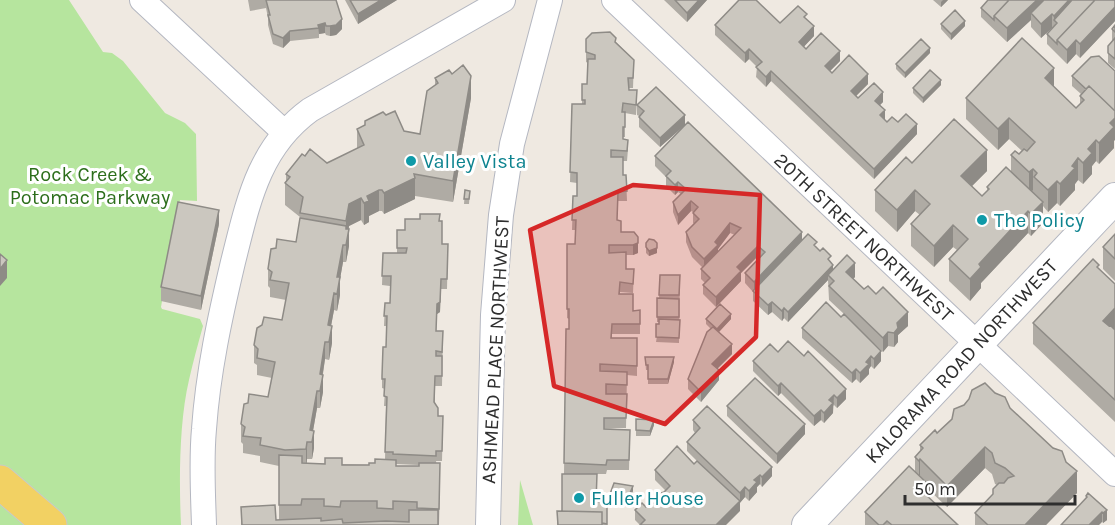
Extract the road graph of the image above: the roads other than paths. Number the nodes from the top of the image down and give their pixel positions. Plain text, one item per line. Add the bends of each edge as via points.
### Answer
1 (142, 0) edge
2 (503, 0) edge
3 (550, 0) edge
4 (614, 0) edge
5 (285, 133) junction
6 (1115, 198) edge
7 (978, 344) junction
8 (1115, 474) edge
9 (0, 482) edge
10 (50, 525) edge
11 (204, 525) edge
12 (488, 525) edge
13 (807, 525) edge

1 - 5 street
2 - 5 street via 310,110
3 - 12 street, ASHMEAD PLACE NORTHWEST via 512,144 501,215 493,315
4 - 7 street, 20TH STREET NORTHWEST
5 - 11 street via 261,168 249,197 214,345 203,431
6 - 7 street, KALORAMA ROAD NORTHWEST
7 - 8 street, 20TH STREET NORTHWEST
7 - 13 street, KALORAMA ROAD NORTHWEST
9 - 10 main road

